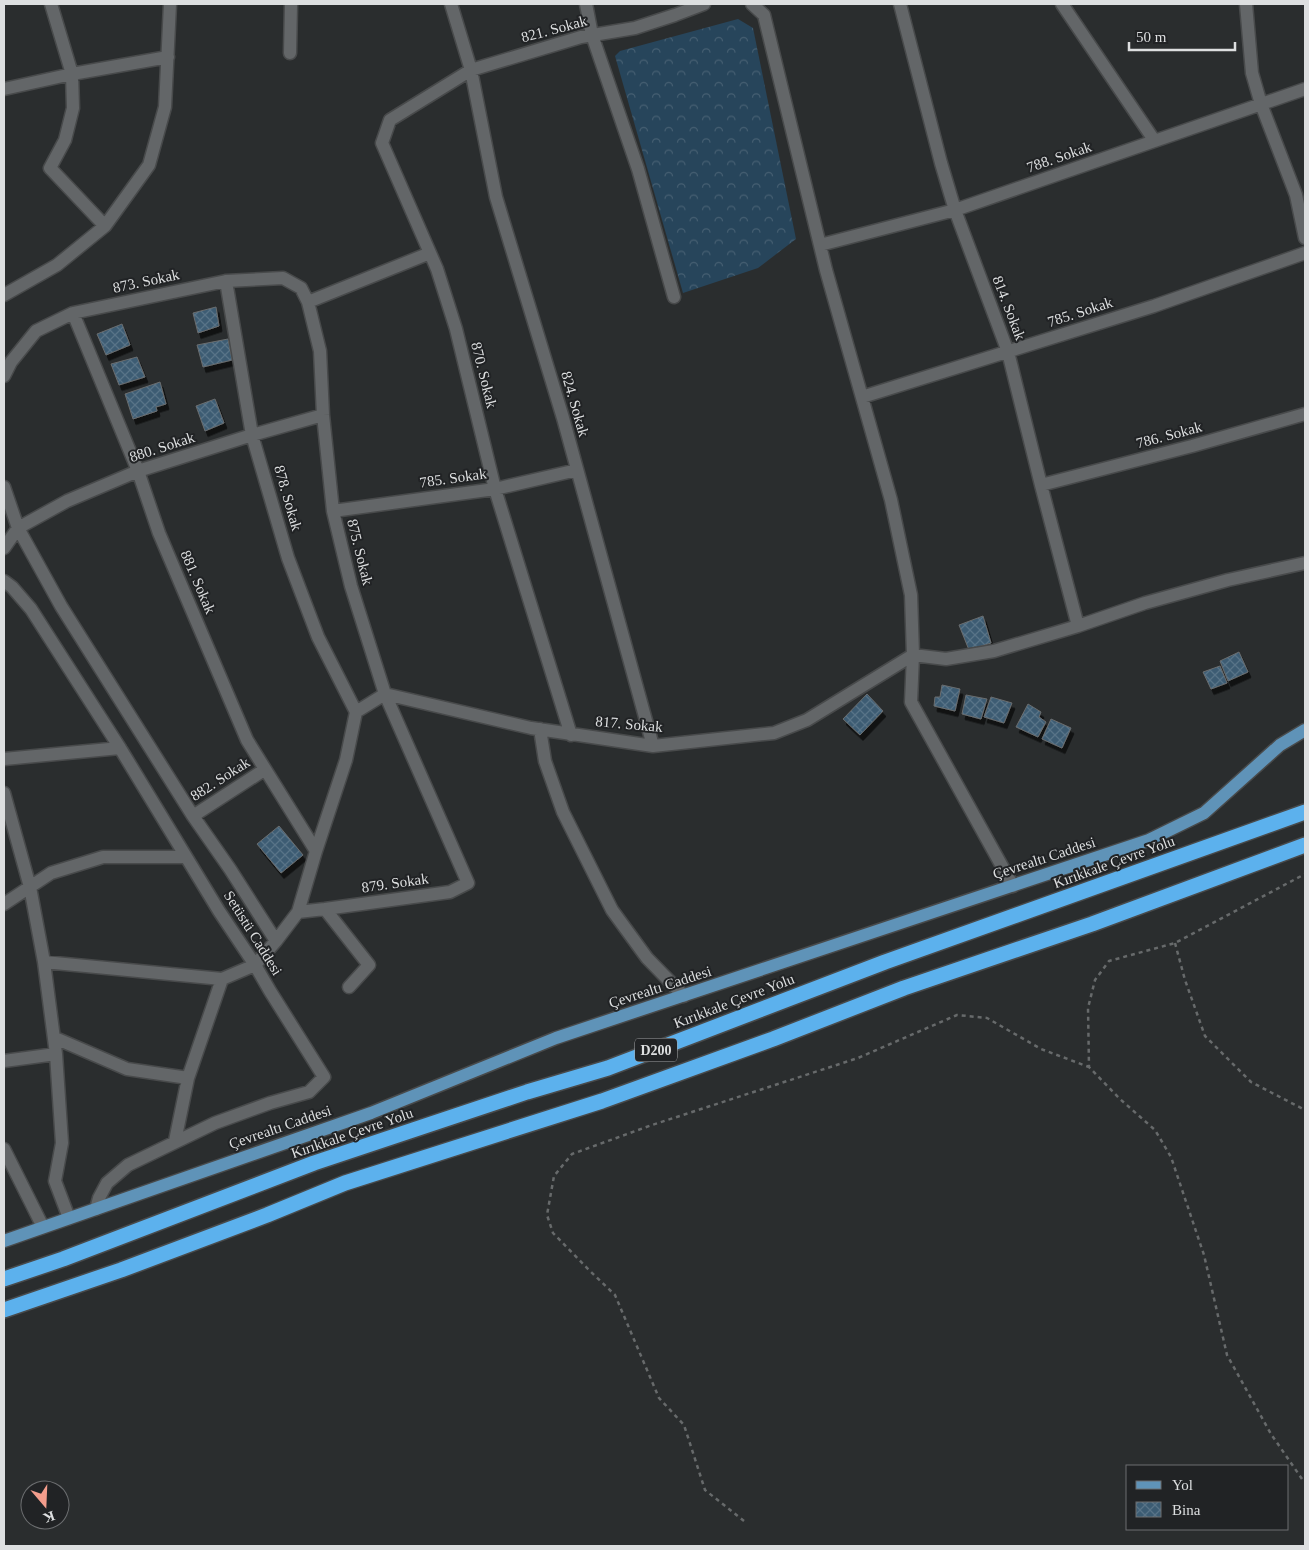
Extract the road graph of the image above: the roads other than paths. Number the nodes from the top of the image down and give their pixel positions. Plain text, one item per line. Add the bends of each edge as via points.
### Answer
1 (51, 4) edge
2 (170, 4) edge
3 (291, 4) edge
4 (451, 4) edge
5 (586, 4) edge
6 (704, 4) edge
7 (752, 4) edge
8 (900, 4) edge
9 (1062, 4) edge
10 (1246, 4) edge
11 (592, 35) junction
12 (290, 53) dead end
13 (168, 57) junction
14 (470, 70) junction
15 (72, 74) junction
16 (4, 89) edge
17 (1305, 89) edge
18 (1261, 104) junction
19 (1154, 140) junction
20 (955, 210) junction
21 (105, 226) junction
22 (1305, 238) edge
23 (820, 245) junction
24 (430, 253) junction
25 (1305, 253) edge
26 (226, 281) junction
27 (4, 295) edge
28 (674, 297) dead end
29 (308, 302) junction
30 (73, 313) junction
31 (1008, 352) junction
32 (4, 376) edge
33 (862, 397) junction
34 (1305, 414) edge
35 (323, 415) junction
36 (252, 435) junction
37 (577, 470) junction
38 (138, 471) junction
39 (1041, 485) junction
40 (4, 488) edge
41 (495, 489) junction
42 (333, 511) junction
43 (18, 528) junction
44 (4, 548) edge
45 (1305, 563) edge
46 (4, 581) edge
47 (1078, 626) junction
48 (913, 656) junction
49 (385, 694) junction
50 (356, 712) junction
51 (540, 729) junction
52 (1305, 730) edge
53 (571, 734) junction
54 (653, 746) junction
55 (120, 748) junction
56 (4, 759) edge
57 (264, 770) junction
58 (4, 793) edge
59 (1305, 812) edge
60 (193, 816) junction
61 (1305, 845) edge
62 (316, 852) junction
63 (186, 858) junction
64 (468, 883) joint
65 (1013, 886) junction
66 (30, 887) junction
67 (4, 904) edge
68 (325, 909) junction
69 (298, 912) junction
70 (276, 941) junction
71 (44, 962) junction
72 (255, 965) junction
73 (222, 979) junction
74 (349, 987) dead end
75 (684, 996) junction
76 (55, 1038) junction
77 (56, 1054) junction
78 (4, 1061) edge
79 (188, 1078) junction
80 (176, 1141) junction
81 (4, 1149) edge
82 (96, 1209) junction
83 (69, 1218) junction
84 (43, 1227) junction
85 (4, 1241) edge
86 (4, 1279) edge
87 (4, 1310) edge

1 - 15 street
2 - 13 street
3 - 12 street
4 - 14 street, 824. Sokak
5 - 11 street
6 - 11 street, 821. Sokak via 635,28
7 - 23 street via 764,15
8 - 20 street, 814. Sokak
9 - 19 street
10 - 18 street via 1252,73
11 - 14 street, 821. Sokak
11 - 28 street via 638,169
13 - 15 street
13 - 21 street via 164,107 149,166
14 - 24 street, 870. Sokak via 390,120 382,144
14 - 37 street, 824. Sokak via 496,197
15 - 16 street
15 - 21 street via 72,108 65,140 50,168
17 - 18 street, 788. Sokak
18 - 19 street, 788. Sokak
18 - 22 street via 1296,195
19 - 20 street, 788. Sokak
20 - 23 street, 788. Sokak
20 - 31 street, 814. Sokak
21 - 27 street via 57,265
23 - 33 street
24 - 29 street
24 - 41 street, 870. Sokak via 456,329
25 - 31 street, 785. Sokak via 1154,306
26 - 29 street, 875. Sokak via 284,278 301,288
26 - 30 street, 873. Sokak
26 - 36 street, 878. Sokak
29 - 35 street, 875. Sokak via 320,351
30 - 32 street, 873. Sokak via 36,331
30 - 38 street, 881. Sokak
31 - 33 street, 785. Sokak
31 - 39 street, 814. Sokak
33 - 48 street via 891,500 911,595
34 - 39 street, 786. Sokak
35 - 36 street, 880. Sokak
35 - 42 street, 875. Sokak
36 - 38 street, 880. Sokak
36 - 50 street, 878. Sokak via 288,558 318,637
37 - 41 street, 785. Sokak
37 - 54 street, 824. Sokak
38 - 43 street, 880. Sokak via 67,501
38 - 57 street, 881. Sokak via 159,533 247,740
39 - 47 street, 814. Sokak
40 - 43 street
41 - 42 street, 785. Sokak
41 - 53 street, 870. Sokak
42 - 49 street, 875. Sokak via 351,586
43 - 44 street
43 - 60 street via 73,627
45 - 47 street via 1145,603
46 - 55 street, Setüstü Caddesi via 31,609
47 - 48 street via 994,651 946,660
48 - 54 street, 817. Sokak via 807,720 774,733
48 - 65 street via 911,702
49 - 50 street
49 - 51 street, 817. Sokak
49 - 64 street, 875. Sokak
50 - 62 street via 346,760
51 - 53 street, 817. Sokak
51 - 75 street via 546,761 563,812 612,910 647,958
52 - 65 main road, Çevrealtı Caddesi via 1280,746 1204,813 1149,840
53 - 54 street, 817. Sokak
55 - 56 street
55 - 63 street, Setüstü Caddesi
57 - 60 street, 882. Sokak
57 - 62 street, 881. Sokak
58 - 66 street
59 - 86 highway, Kırıkkale Çevre Yolu / D200 via 885,962 608,1068 314,1163
60 - 70 street
61 - 87 highway, D200 via 1092,924 904,988 602,1101 345,1183 121,1270
62 - 69 street
63 - 66 street via 103,857 51,873
63 - 72 street, Setüstü Caddesi
64 - 68 street, 879. Sokak via 450,892
65 - 75 main road, Çevrealtı Caddesi
66 - 67 street
66 - 71 street
68 - 69 street, 879. Sokak
68 - 74 street via 369,965
69 - 70 street
70 - 72 street
71 - 73 street
71 - 76 street
72 - 73 street
72 - 80 street, Setüstü Caddesi via 324,1077 309,1092 260,1106
73 - 79 street
75 - 82 main road, Çevrealtı Caddesi via 556,1038 371,1113
76 - 77 street
76 - 79 street via 127,1069
77 - 78 street
77 - 83 street via 62,1143 55,1181
79 - 80 street
80 - 82 street, Setüstü Caddesi via 128,1165 107,1184
81 - 84 street
82 - 83 main road, Çevrealtı Caddesi
83 - 84 main road, Çevrealtı Caddesi
84 - 85 main road, Çevrealtı Caddesi

